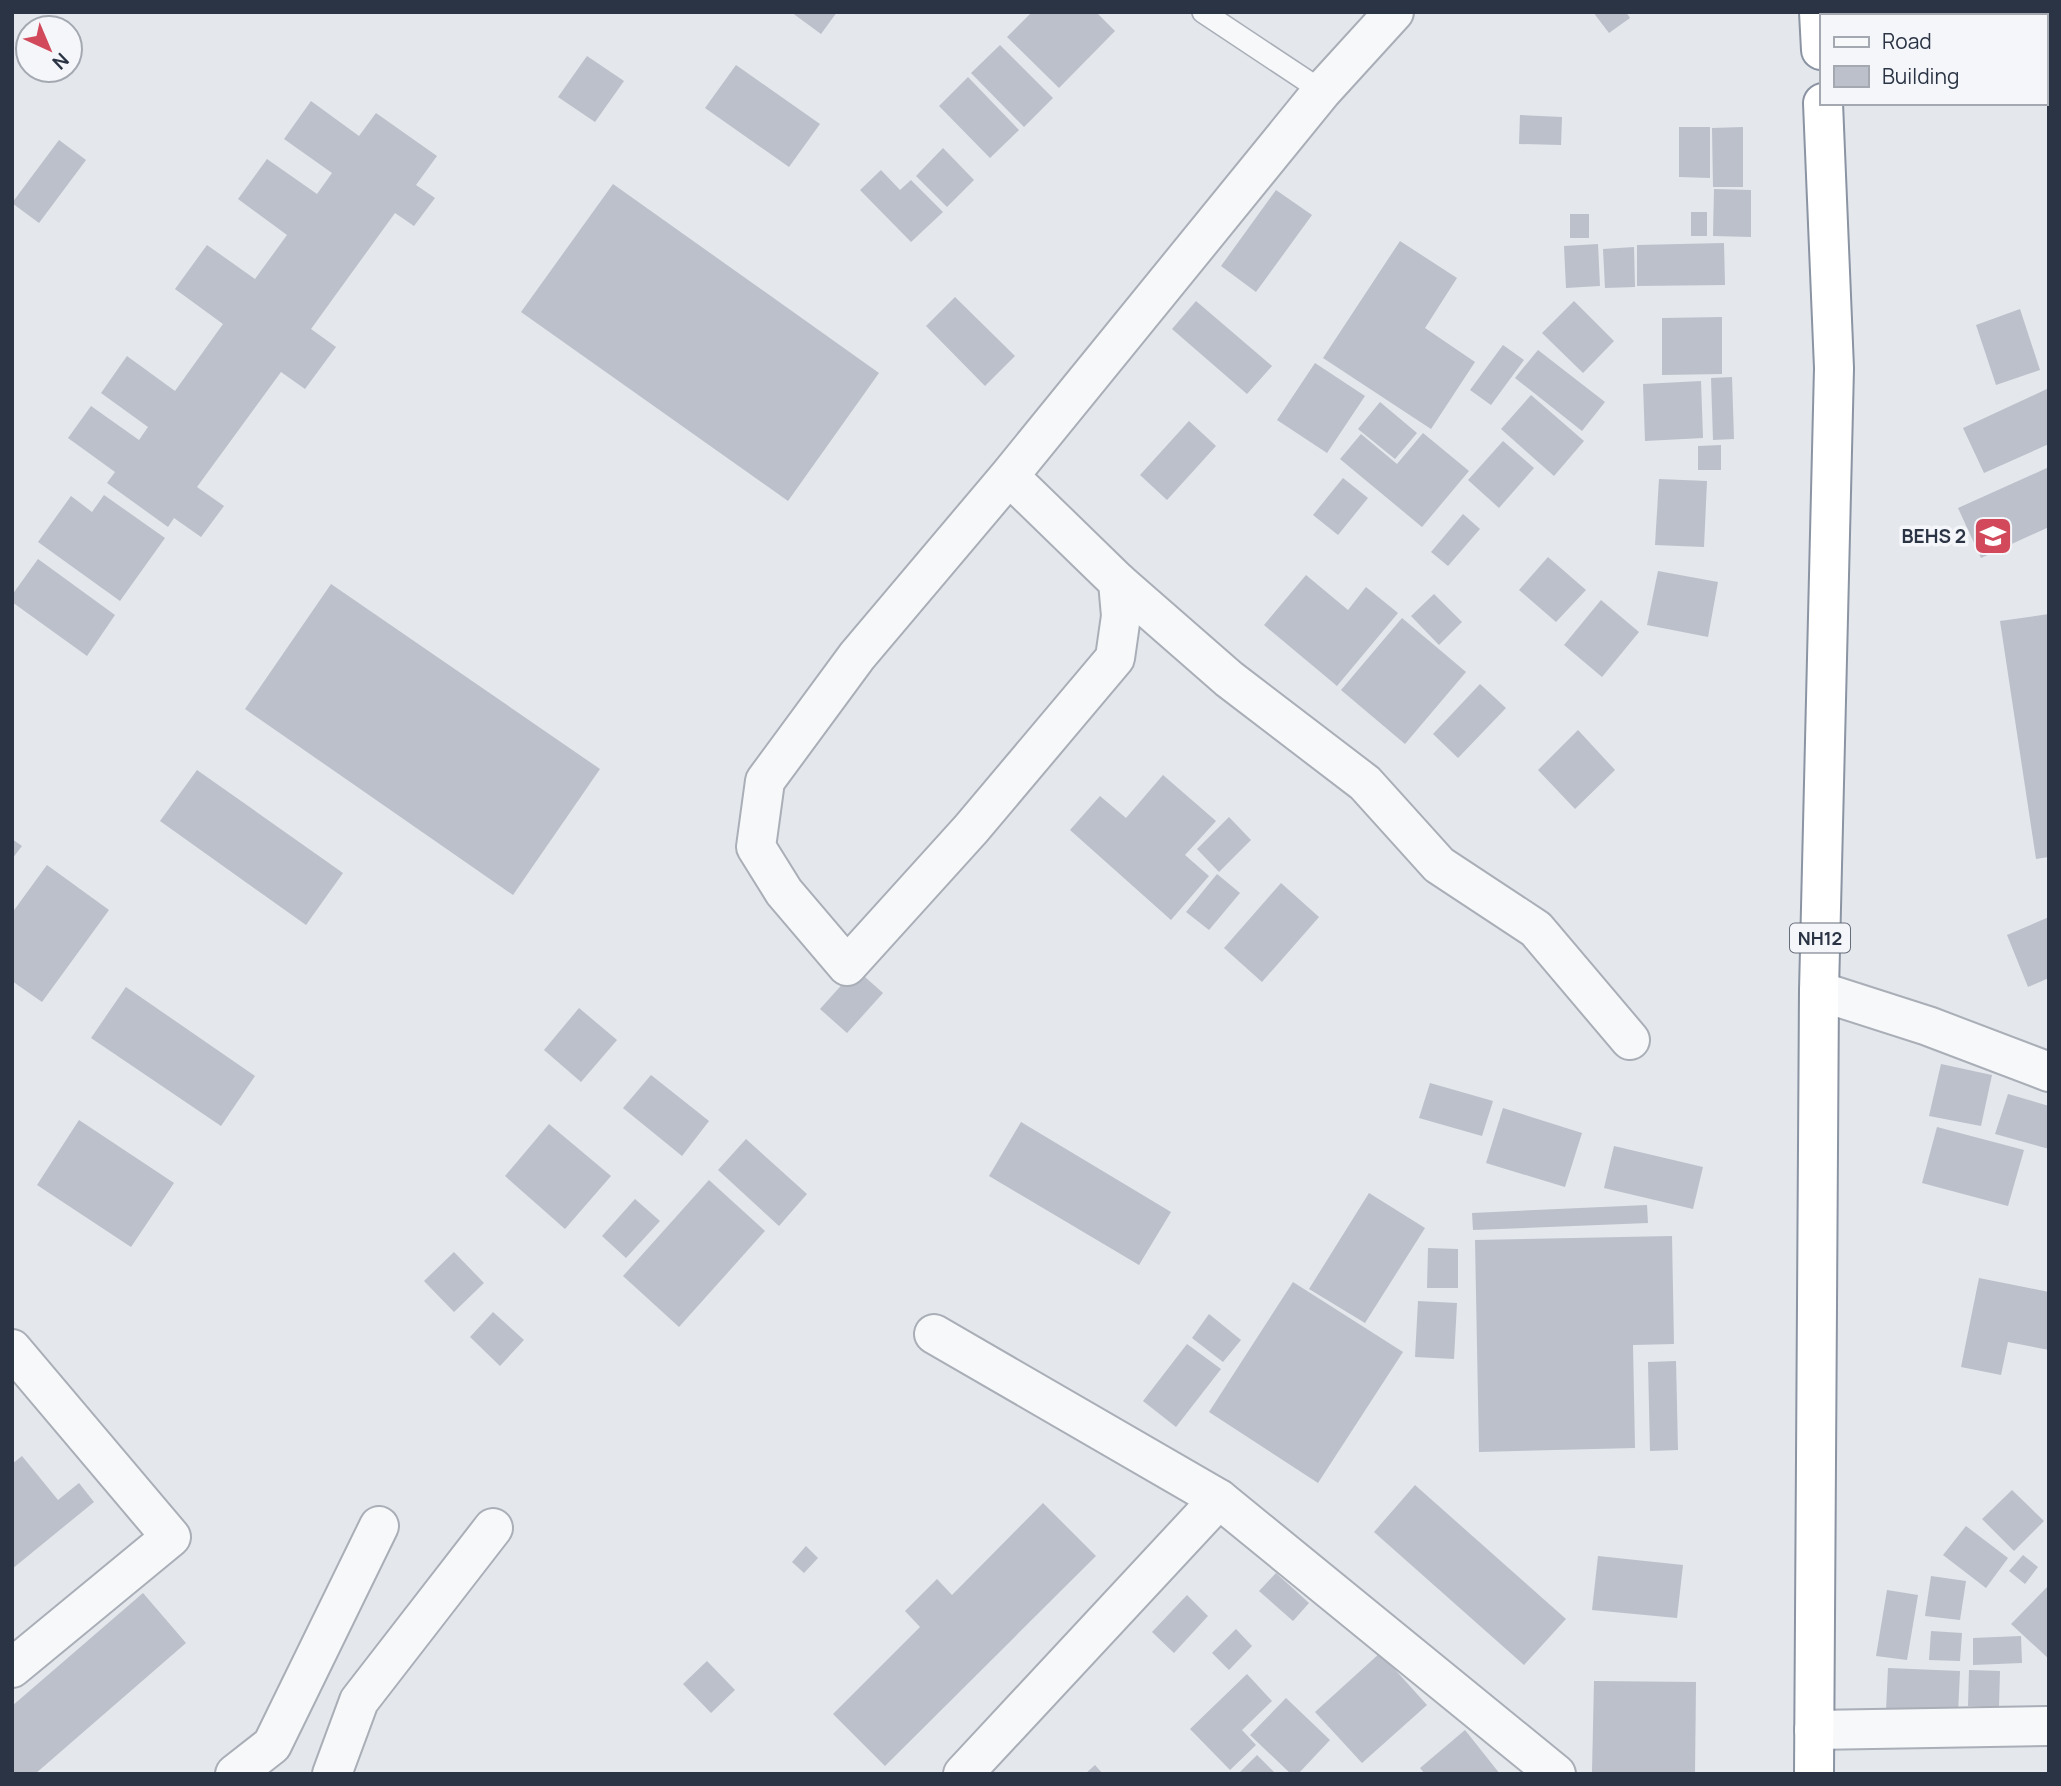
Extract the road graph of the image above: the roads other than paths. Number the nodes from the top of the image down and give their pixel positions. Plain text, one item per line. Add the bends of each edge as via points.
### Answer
1 (1203, 12) edge
2 (1394, 12) edge
3 (1819, 12) edge
4 (1224, 19) edge
5 (1820, 31) edge
6 (1322, 91) junction
7 (1823, 105) edge
8 (1009, 476) junction
9 (1118, 582) junction
10 (1819, 991) junction
11 (1630, 1040) dead end
12 (2049, 1072) edge
13 (934, 1334) dead end
14 (12, 1349) edge
15 (1219, 1499) junction
16 (379, 1527) dead end
17 (494, 1528) dead end
18 (12, 1668) edge
19 (2049, 1726) edge
20 (1814, 1730) junction
21 (964, 1773) edge
22 (235, 1774) edge
23 (332, 1774) edge
24 (1556, 1774) edge
25 (1814, 1774) edge

1 - 4 lane
2 - 6 street
3 - 5 highway
4 - 6 lane
6 - 8 street
7 - 10 highway, NH12 via 1834,368
8 - 9 street
8 - 9 street via 857,656 765,781 756,847 784,892 847,966 971,829 1115,658 1121,616
9 - 11 street via 1229,679 1365,783 1439,865 1536,929
10 - 12 street
10 - 20 highway, NH12
13 - 15 street
14 - 18 street via 171,1537
15 - 21 street
15 - 24 street
16 - 22 street via 272,1745
17 - 23 street via 359,1700
19 - 20 street
20 - 25 highway, NH12

